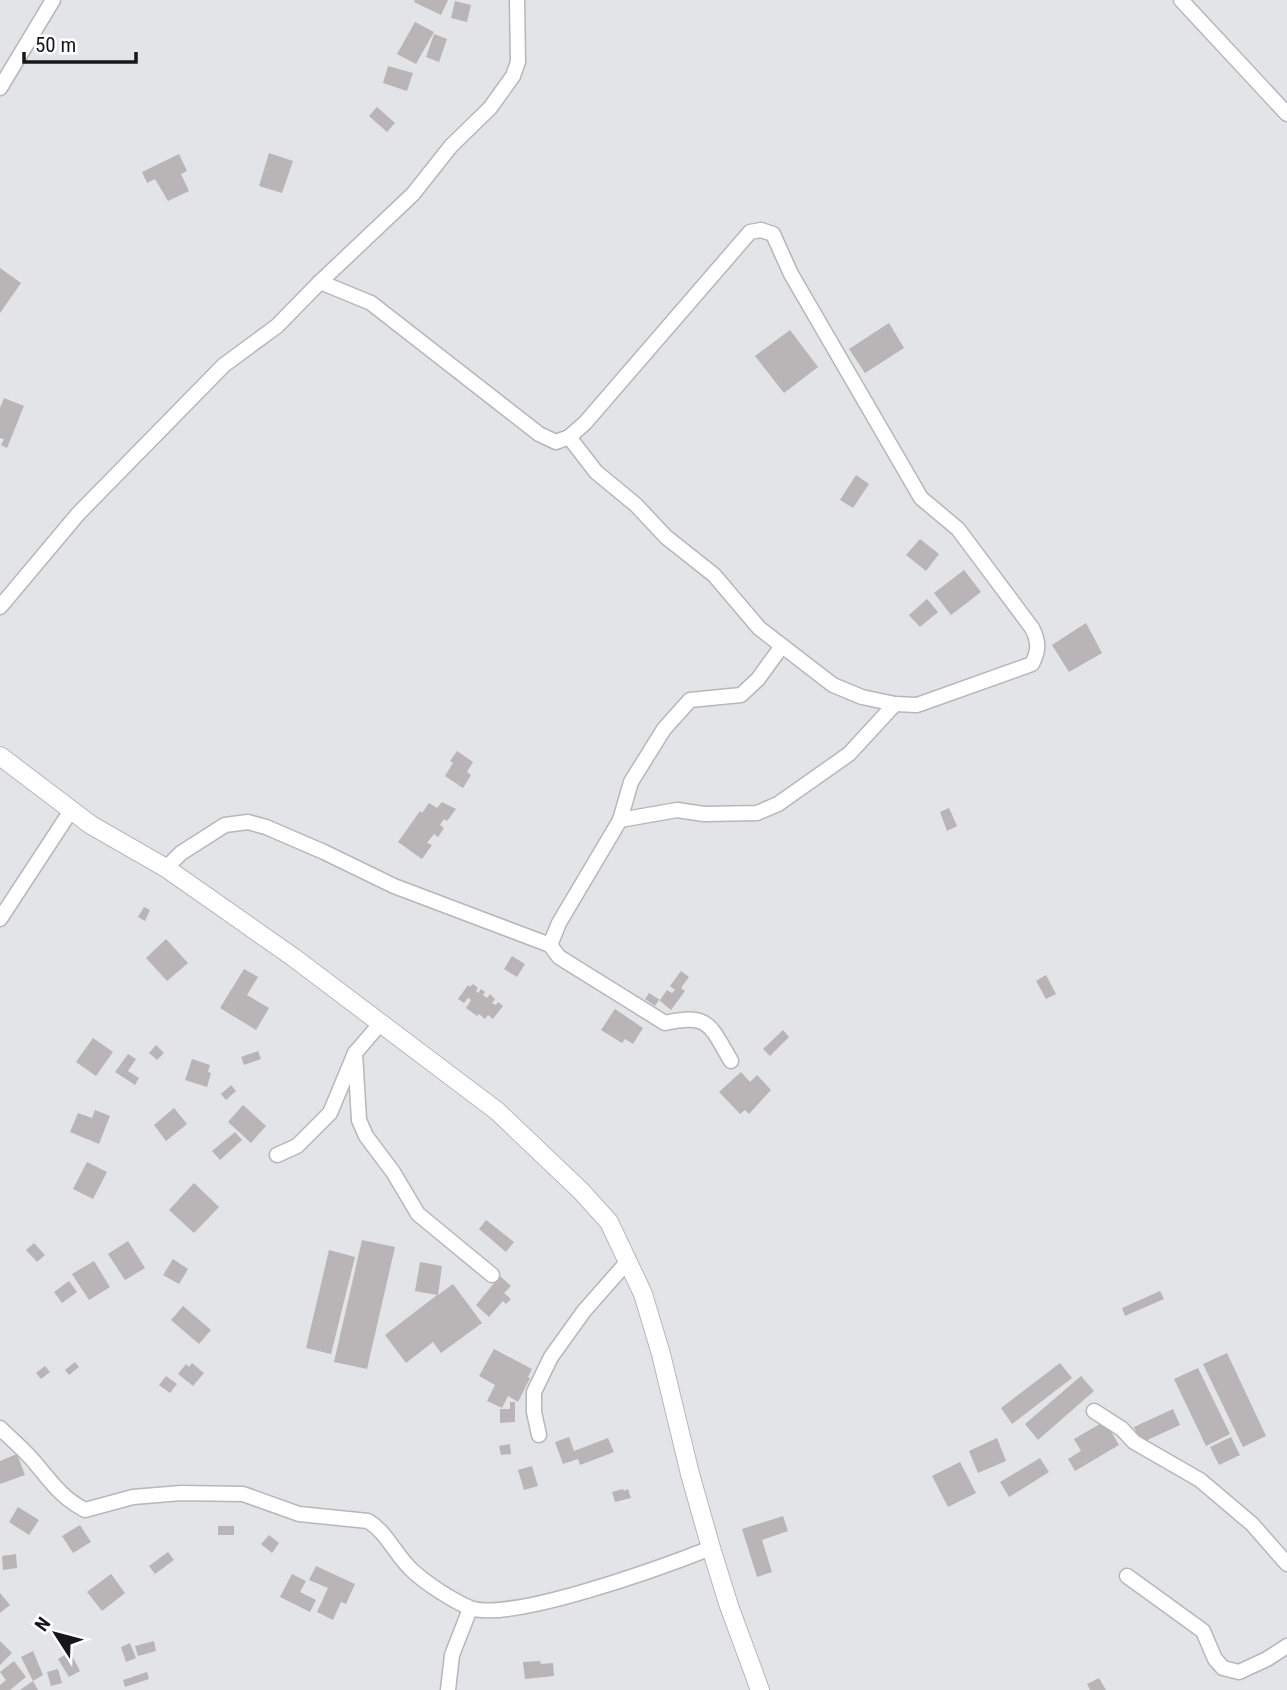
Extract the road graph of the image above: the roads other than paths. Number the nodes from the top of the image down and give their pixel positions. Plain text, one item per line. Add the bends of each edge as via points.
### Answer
1 (53, 0) edge
2 (517, 0) edge
3 (1181, 0) edge
4 (0, 88) edge
5 (1287, 114) edge
6 (320, 282) junction
7 (569, 437) junction
8 (0, 607) edge
9 (782, 646) junction
10 (895, 704) junction
11 (0, 756) edge
12 (72, 809) junction
13 (620, 820) junction
14 (166, 868) junction
15 (0, 919) edge
16 (550, 945) junction
17 (380, 1024) junction
18 (355, 1054) junction
19 (731, 1061) dead end
20 (277, 1155) dead end
21 (628, 1261) junction
22 (492, 1275) dead end
23 (1094, 1411) dead end
24 (0, 1428) edge
25 (539, 1435) dead end
26 (711, 1548) junction
27 (1287, 1564) edge
28 (1127, 1576) dead end
29 (470, 1609) junction
30 (1287, 1646) edge
31 (447, 1690) edge
32 (760, 1690) edge

1 - 4 street
2 - 6 street via 517,62 491,108 451,146 413,194
3 - 5 street
6 - 7 street via 371,303 538,433 556,442
6 - 8 street via 277,326 225,365 78,514
7 - 9 street via 596,472 714,575
7 - 10 street via 750,232 773,234 791,274 921,498 958,529 1038,641 1032,664 917,705
9 - 10 street via 833,685
9 - 13 street via 741,695 690,700 664,729 631,782
10 - 13 street via 849,754 768,809 704,814 677,810
11 - 12 street
12 - 14 street
12 - 15 street
13 - 16 street
14 - 16 street via 225,825 248,822 394,886
14 - 17 street
16 - 19 street via 559,957 664,1023 702,1020
17 - 18 street
17 - 21 street via 497,1111 581,1191 609,1222
18 - 20 street via 330,1113 297,1146
18 - 22 street via 359,1120 366,1136 418,1214
21 - 25 street via 551,1357 534,1392
21 - 26 street via 661,1354
23 - 27 street via 1134,1442 1209,1487 1252,1524
24 - 29 street via 54,1488 85,1510 133,1497 243,1494 299,1514 368,1521 413,1572
26 - 29 street via 627,1579 537,1604
26 - 32 street
28 - 30 street via 1203,1631 1223,1668 1239,1672
29 - 31 street via 452,1656

